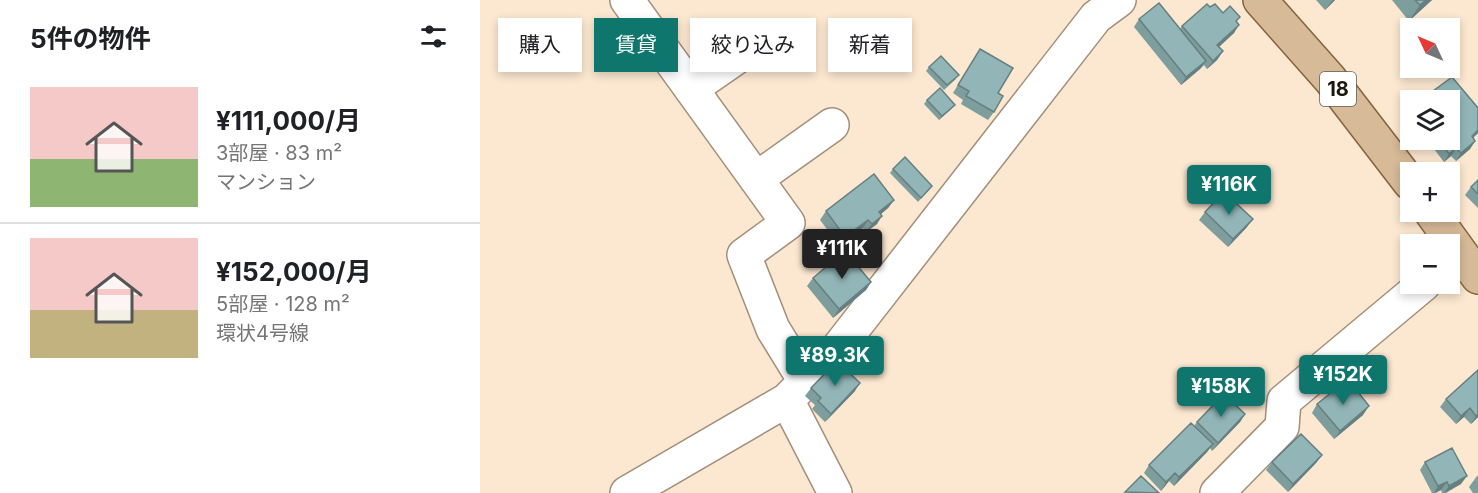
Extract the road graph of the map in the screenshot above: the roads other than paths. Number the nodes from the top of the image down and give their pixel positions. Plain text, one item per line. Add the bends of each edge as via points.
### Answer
1 (627, 0) edge
2 (1119, 0) edge
3 (1260, 0) edge
4 (716, 72) edge
5 (692, 89) junction
6 (832, 124) dead end
7 (1400, 170) edge
8 (756, 179) junction
9 (1437, 222) edge
10 (1462, 264) edge
11 (1412, 294) edge
12 (796, 391) junction
13 (627, 493) edge
14 (835, 493) edge
15 (1217, 493) edge

1 - 5 street
2 - 12 street via 1096,17 835,352
3 - 7 main road, 18 via 1330,79
4 - 5 street
5 - 8 street
6 - 8 street
8 - 12 street via 788,223 744,255
9 - 10 main road
11 - 15 street via 1284,401 1282,428
12 - 13 street
12 - 14 street

